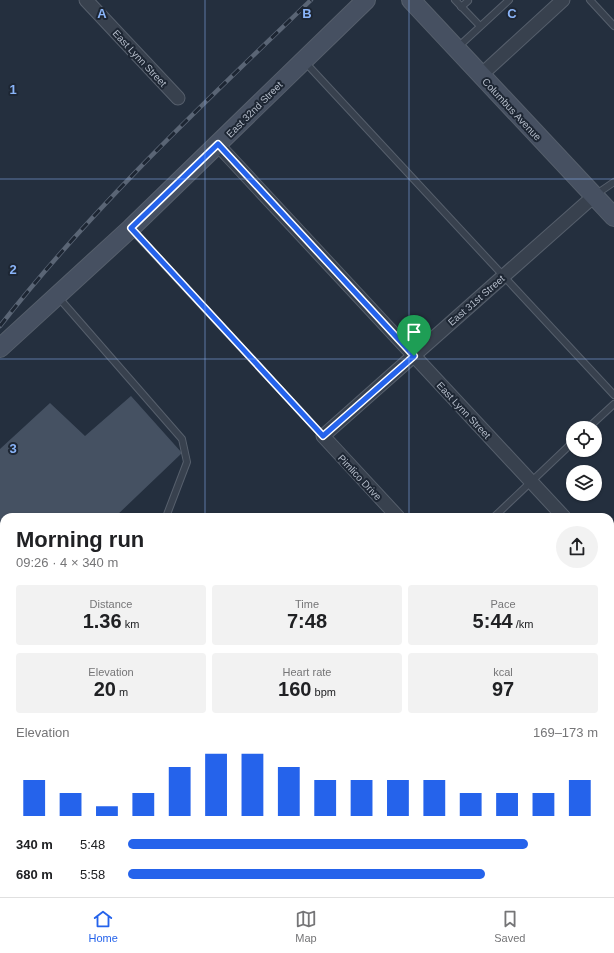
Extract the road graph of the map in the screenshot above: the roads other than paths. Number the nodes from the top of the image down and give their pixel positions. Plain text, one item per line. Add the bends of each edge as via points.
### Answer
1 (86, 0) edge
2 (366, 0) edge
3 (411, 0) edge
4 (455, 0) edge
5 (563, 0) edge
6 (590, 0) edge
7 (468, 1) edge
8 (504, 1) edge
9 (461, 7) junction
10 (480, 26) junction
11 (614, 26) edge
12 (455, 50) junction
13 (303, 60) junction
14 (480, 76) junction
15 (178, 98) dead end
16 (218, 144) junction
17 (614, 182) edge
18 (594, 196) junction
19 (614, 217) edge
20 (131, 228) junction
21 (503, 276) junction
22 (56, 295) junction
23 (0, 348) edge
24 (414, 356) junction
25 (614, 395) edge
26 (614, 404) edge
27 (596, 421) edge
28 (323, 436) junction
29 (566, 448) edge
30 (531, 481) junction
31 (168, 513) edge
32 (394, 513) edge
33 (498, 513) edge
34 (560, 513) edge

1 - 15 street, East Lynn Street
2 - 13 street, East 32nd Street
3 - 12 street, Columbus Avenue
4 - 9 lane
5 - 14 street
6 - 11 lane
7 - 9 lane
8 - 10 lane
9 - 10 lane
10 - 12 lane
12 - 14 street, Columbus Avenue
13 - 16 street, East 32nd Street
13 - 21 lane
14 - 18 street, Columbus Avenue
16 - 20 street, East 32nd Street
16 - 24 street, East Lynn Street
17 - 18 lane
18 - 19 street, Columbus Avenue
18 - 21 street, East 31st Street
20 - 22 street, East 32nd Street
20 - 28 lane
21 - 24 street, East 31st Street
21 - 25 lane
22 - 23 street, East 32nd Street
22 - 31 lane via 182,439 187,462
24 - 28 street, East 31st Street
24 - 30 street, East Lynn Street
26 - 27 lane
28 - 32 street, Pimlico Drive
29 - 30 lane
30 - 33 lane
30 - 34 street, East Lynn Street

